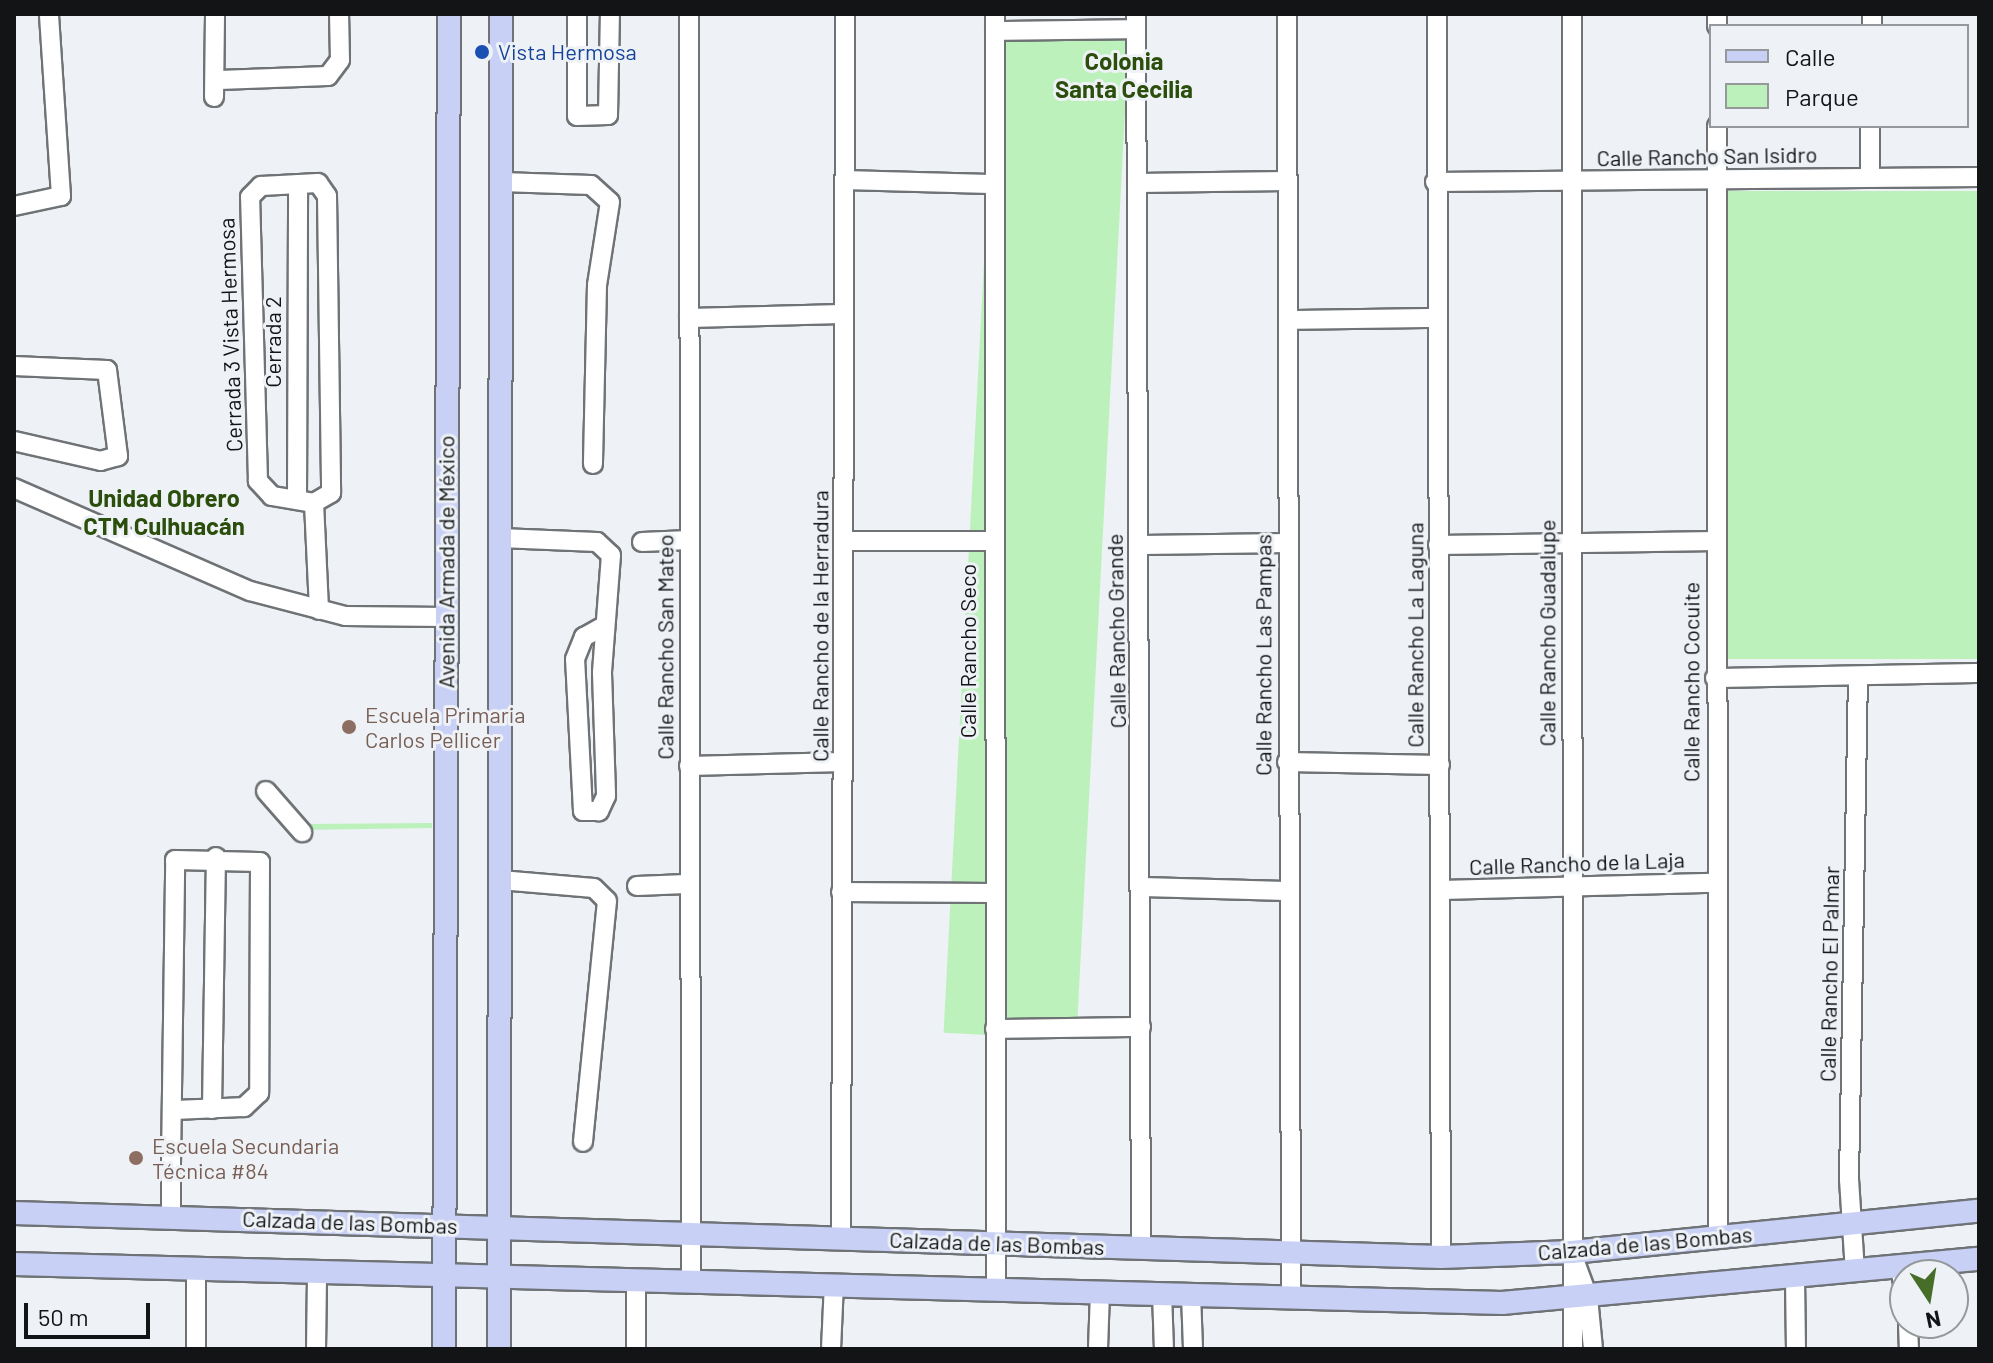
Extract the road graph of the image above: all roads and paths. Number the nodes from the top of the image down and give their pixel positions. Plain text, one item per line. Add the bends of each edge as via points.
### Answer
1 (49, 14) edge
2 (215, 14) edge
3 (339, 14) edge
4 (449, 14) edge
5 (501, 14) edge
6 (577, 14) edge
7 (610, 14) edge
8 (689, 14) edge
9 (845, 14) edge
10 (1287, 14) edge
11 (1437, 14) edge
12 (1572, 14) edge
13 (1136, 21) edge
14 (995, 22) edge
15 (1717, 128) edge
16 (1870, 128) edge
17 (1870, 176) junction
18 (1979, 177) edge
19 (844, 180) junction
20 (1287, 181) junction
21 (501, 182) junction
22 (1435, 182) junction
23 (1717, 182) junction
24 (1138, 183) junction
25 (1571, 183) junction
26 (298, 184) junction
27 (990, 184) junction
28 (14, 206) edge
29 (842, 314) junction
30 (689, 318) junction
31 (1436, 318) junction
32 (1288, 320) junction
33 (14, 366) edge
34 (14, 441) edge
35 (593, 464) dead end
36 (14, 488) edge
37 (305, 502) junction
38 (500, 538) junction
39 (689, 540) junction
40 (845, 541) junction
41 (993, 541) junction
42 (1716, 541) junction
43 (642, 542) dead end
44 (1287, 543) junction
45 (1571, 543) junction
46 (1139, 545) junction
47 (1438, 545) junction
48 (319, 610) junction
49 (446, 617) junction
50 (604, 626) junction
51 (1979, 673) edge
52 (1858, 676) junction
53 (1715, 678) junction
54 (843, 762) junction
55 (1287, 762) junction
56 (1440, 765) junction
57 (689, 766) junction
58 (266, 791) dead end
59 (302, 832) dead end
60 (216, 857) junction
61 (500, 880) junction
62 (1714, 883) junction
63 (686, 884) junction
64 (637, 886) dead end
65 (1143, 887) junction
66 (1570, 889) junction
67 (1441, 890) junction
68 (1286, 891) junction
69 (841, 892) junction
70 (992, 893) junction
71 (1141, 1027) junction
72 (995, 1029) junction
73 (212, 1109) junction
74 (172, 1110) junction
75 (583, 1142) dead end
76 (1979, 1211) edge
77 (14, 1213) edge
78 (171, 1216) junction
79 (1849, 1222) junction
80 (444, 1225) junction
81 (499, 1227) junction
82 (692, 1233) junction
83 (1718, 1238) junction
84 (841, 1239) junction
85 (995, 1243) junction
86 (1141, 1248) junction
87 (1572, 1252) junction
88 (1290, 1253) junction
89 (1441, 1257) junction
90 (14, 1264) edge
91 (1889, 1268) edge
92 (196, 1271) junction
93 (1855, 1272) junction
94 (317, 1273) junction
95 (445, 1276) junction
96 (500, 1277) junction
97 (1795, 1278) junction
98 (636, 1280) junction
99 (691, 1280) junction
100 (834, 1284) junction
101 (996, 1289) junction
102 (1100, 1291) junction
103 (1162, 1293) junction
104 (1191, 1294) junction
105 (1291, 1296) junction
106 (1578, 1298) junction
107 (196, 1349) edge
108 (316, 1349) edge
109 (444, 1349) edge
110 (499, 1349) edge
111 (636, 1349) edge
112 (831, 1349) edge
113 (1098, 1349) edge
114 (1164, 1349) edge
115 (1193, 1349) edge
116 (1573, 1349) edge
117 (1593, 1349) edge
118 (1796, 1349) edge

1 - 28 street via 61,196
2 - 3 street via 217,89 328,76 340,60
4 - 49 main road, Avenida Armada de México
5 - 21 main road
6 - 7 street via 577,116 608,115
8 - 30 street, Calle Rancho San Mateo
9 - 19 street, Calle Rancho de la Herradura
10 - 20 street, Calle Rancho Las Pampas
11 - 22 street, Calle Rancho La Laguna
12 - 25 street, Calle Rancho Guadalupe
13 - 14 street
13 - 24 street, Calle Rancho Grande
14 - 27 street, Calle Rancho Seco
15 - 23 street, Calle Rancho Cocuite
16 - 17 street
17 - 18 street, Calle Rancho San Isidro
17 - 23 street, Calle Rancho San Isidro
19 - 27 street
19 - 29 street, Calle Rancho de la Herradura
20 - 24 street
20 - 32 street, Calle Rancho Las Pampas
21 - 35 street via 591,185 607,194 611,210 597,285
21 - 38 main road
22 - 25 street, Calle Rancho San Isidro
22 - 31 street, Calle Rancho La Laguna
23 - 25 street, Calle Rancho San Isidro
23 - 42 street, Calle Rancho Cocuite
24 - 46 street, Calle Rancho Grande
25 - 45 street, Calle Rancho Guadalupe
26 - 37 street, Cerrada 2
26 - 37 street via 318,183 327,196 331,493
26 - 37 street, Cerrada 3 Vista Hermosa via 261,186 250,197 258,481 266,494
27 - 41 street, Calle Rancho Seco
29 - 30 street
29 - 40 street, Calle Rancho de la Herradura
30 - 39 street, Calle Rancho San Mateo
31 - 32 street
31 - 47 street, Calle Rancho La Laguna
32 - 44 street, Calle Rancho Las Pampas
33 - 34 street via 107,370 118,456 101,461
36 - 48 street via 250,591
37 - 48 street, Cerrada 2
38 - 50 street via 608,547
38 - 61 main road
39 - 43 street
39 - 57 street, Calle Rancho San Mateo
40 - 41 street
40 - 54 street, Calle Rancho de la Herradura
41 - 70 street, Calle Rancho Seco
42 - 45 street
42 - 53 street, Calle Rancho Cocuite
44 - 46 street
44 - 55 street, Calle Rancho Las Pampas
45 - 47 street
45 - 66 street, Calle Rancho Guadalupe
46 - 65 street, Calle Rancho Grande
47 - 56 street, Calle Rancho La Laguna
48 - 49 street
49 - 80 main road, Avenida Armada de México
50 - 50 street via 606,796 599,811 583,811 575,659 584,637
51 - 52 street
52 - 53 street
52 - 79 street, Calle Rancho El Palmar
53 - 62 street, Calle Rancho Cocuite
54 - 57 street
54 - 69 street, Calle Rancho de la Herradura
55 - 56 street
55 - 68 street, Calle Rancho Las Pampas
56 - 67 street, Calle Rancho La Laguna
57 - 63 street, Calle Rancho San Mateo
58 - 59 street
60 - 73 street
60 - 73 street via 260,862 264,874 259,1093 244,1107
60 - 74 street via 175,860
61 - 75 street via 603,893 610,911
61 - 81 main road
62 - 66 street, Calle Rancho de la Laja
62 - 83 street, Calle Rancho Cocuite
63 - 64 street
63 - 82 street, Calle Rancho San Mateo
65 - 68 street
65 - 71 street, Calle Rancho Grande
66 - 67 street, Calle Rancho de la Laja
66 - 87 street, Calle Rancho Guadalupe
67 - 89 street, Calle Rancho La Laguna
68 - 88 street, Calle Rancho Las Pampas
69 - 70 street
69 - 84 street, Calle Rancho de la Herradura
70 - 72 street, Calle Rancho Seco
71 - 72 street
71 - 86 street, Calle Rancho Grande
72 - 85 street, Calle Rancho Seco
73 - 74 street
74 - 78 street
76 - 79 main road, Calzada de las Bombas
77 - 78 main road, Calzada de las Bombas
78 - 80 main road, Calzada de las Bombas
79 - 83 main road, Calzada de las Bombas
79 - 93 street, Calle Rancho El Palmar
80 - 81 main road, Calzada de las Bombas
80 - 95 main road, Avenida Armada de México
81 - 82 main road, Calzada de las Bombas
81 - 96 main road
82 - 84 main road, Calzada de las Bombas
82 - 99 street, Calle Rancho San Mateo
83 - 87 main road, Calzada de las Bombas
84 - 85 main road, Calzada de las Bombas
85 - 86 main road, Calzada de las Bombas
85 - 101 street, Calle Rancho Seco
86 - 88 main road, Calzada de las Bombas
87 - 89 main road, Calzada de las Bombas
87 - 106 street, Calle Rancho Guadalupe
88 - 89 main road, Calzada de las Bombas
88 - 105 street, Calle Rancho Las Pampas
90 - 92 main road, Calzada de las Bombas
91 - 93 main road, Calzada de las Bombas
92 - 94 main road, Calzada de las Bombas
92 - 107 street
93 - 97 main road, Calzada de las Bombas
94 - 95 main road, Calzada de las Bombas
94 - 108 street
95 - 96 main road, Calzada de las Bombas
95 - 109 main road, Avenida Armada de México
96 - 98 main road, Calzada de las Bombas
96 - 110 main road
97 - 106 main road, Calzada de las Bombas
97 - 118 street
98 - 99 main road, Calzada de las Bombas
98 - 111 street
99 - 100 main road, Calzada de las Bombas
100 - 101 main road, Calzada de las Bombas
100 - 112 street
101 - 102 main road, Calzada de las Bombas
102 - 103 main road, Calzada de las Bombas
102 - 113 street
103 - 104 main road, Calzada de las Bombas
103 - 114 street
104 - 105 main road, Calzada de las Bombas
104 - 115 street
105 - 106 main road, Calzada de las Bombas
106 - 116 street
106 - 117 street

